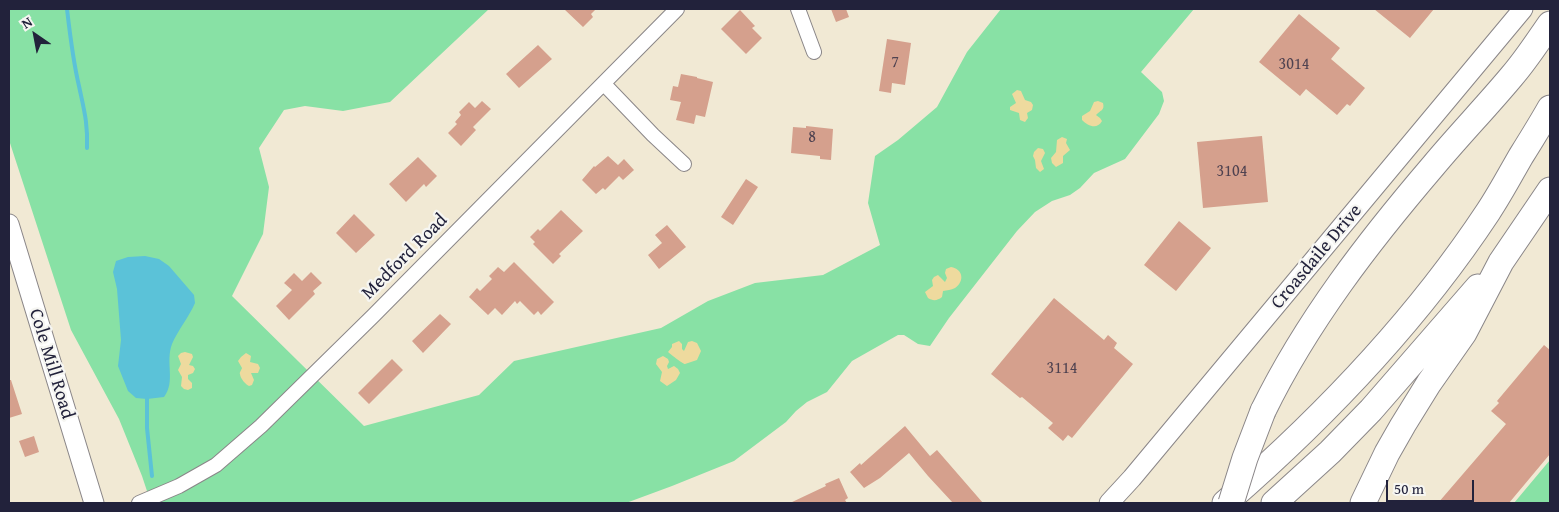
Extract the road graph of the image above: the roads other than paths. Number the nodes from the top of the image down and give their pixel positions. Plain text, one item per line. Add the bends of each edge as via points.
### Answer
1 (677, 9) edge
2 (798, 9) edge
3 (1523, 9) edge
4 (1550, 24) edge
5 (814, 52) dead end
6 (604, 84) junction
7 (1550, 108) edge
8 (684, 164) dead end
9 (1550, 190) edge
10 (9, 224) edge
11 (1501, 262) junction
12 (94, 503) edge
13 (139, 503) edge
14 (1109, 503) edge
15 (1225, 503) edge
16 (1230, 503) edge
17 (1274, 503) edge
18 (1363, 503) edge

1 - 6 street, Medford Road
2 - 5 street
3 - 14 street, Croasdaile Drive
4 - 16 highway, bridge via 1513,75 1433,165 1332,293 1292,356 1263,411
6 - 8 street
6 - 13 street, Medford Road via 250,436 216,465 170,491
7 - 15 highway via 1489,211 1398,329 1315,421
9 - 11 highway
10 - 12 street, Cole Mill Road
11 - 17 highway via 1371,410
11 - 18 highway via 1464,333 1403,425

